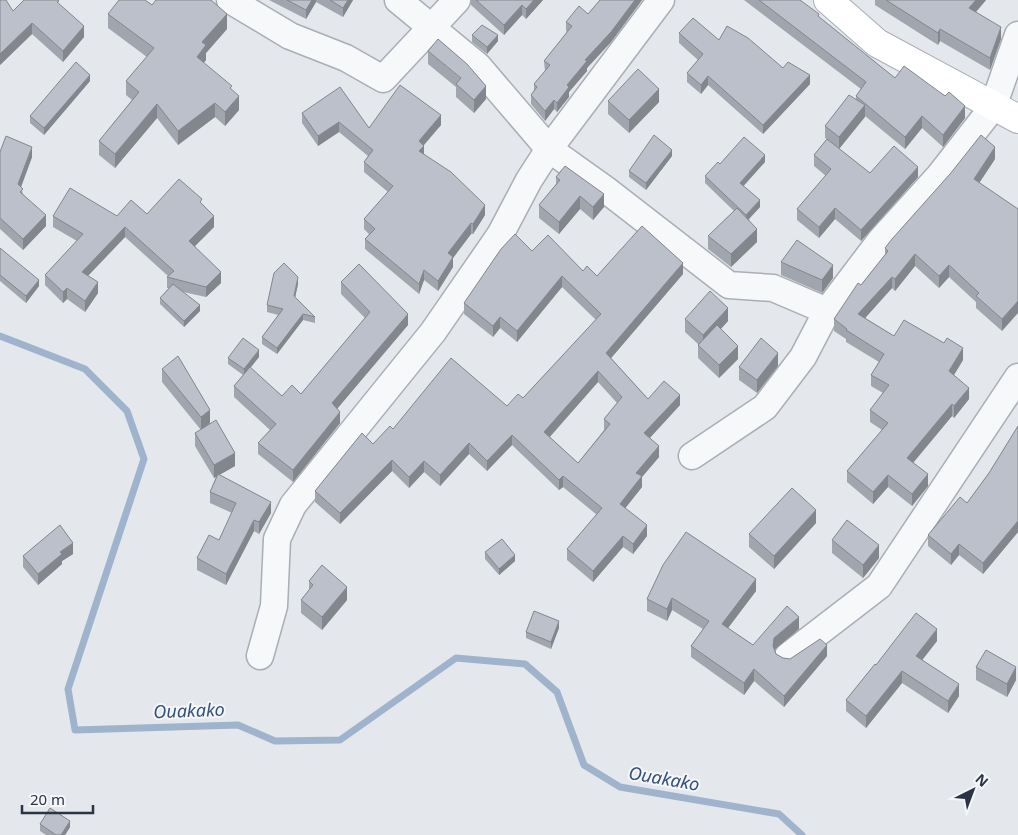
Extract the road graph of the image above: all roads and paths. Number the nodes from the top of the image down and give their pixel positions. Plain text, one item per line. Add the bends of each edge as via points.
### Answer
1 (230, 0) edge
2 (398, 0) edge
3 (457, 0) edge
4 (661, 0) edge
5 (828, 0) edge
6 (432, 28) junction
7 (1018, 36) edge
8 (993, 107) junction
9 (1018, 119) edge
10 (549, 149) junction
11 (827, 311) junction
12 (1018, 377) edge
13 (692, 456) dead end
14 (260, 656) dead end
15 (788, 656) dead end

1 - 6 street via 290,36 346,58 383,79
2 - 6 street
3 - 6 street
4 - 10 street
5 - 8 street via 877,43
6 - 10 street via 478,66
7 - 8 street
8 - 9 street
8 - 11 street
10 - 11 street via 729,285 774,288
10 - 14 street via 500,235 433,332 293,505 277,539 274,606
11 - 13 street via 803,357 765,407
12 - 15 street via 879,586

